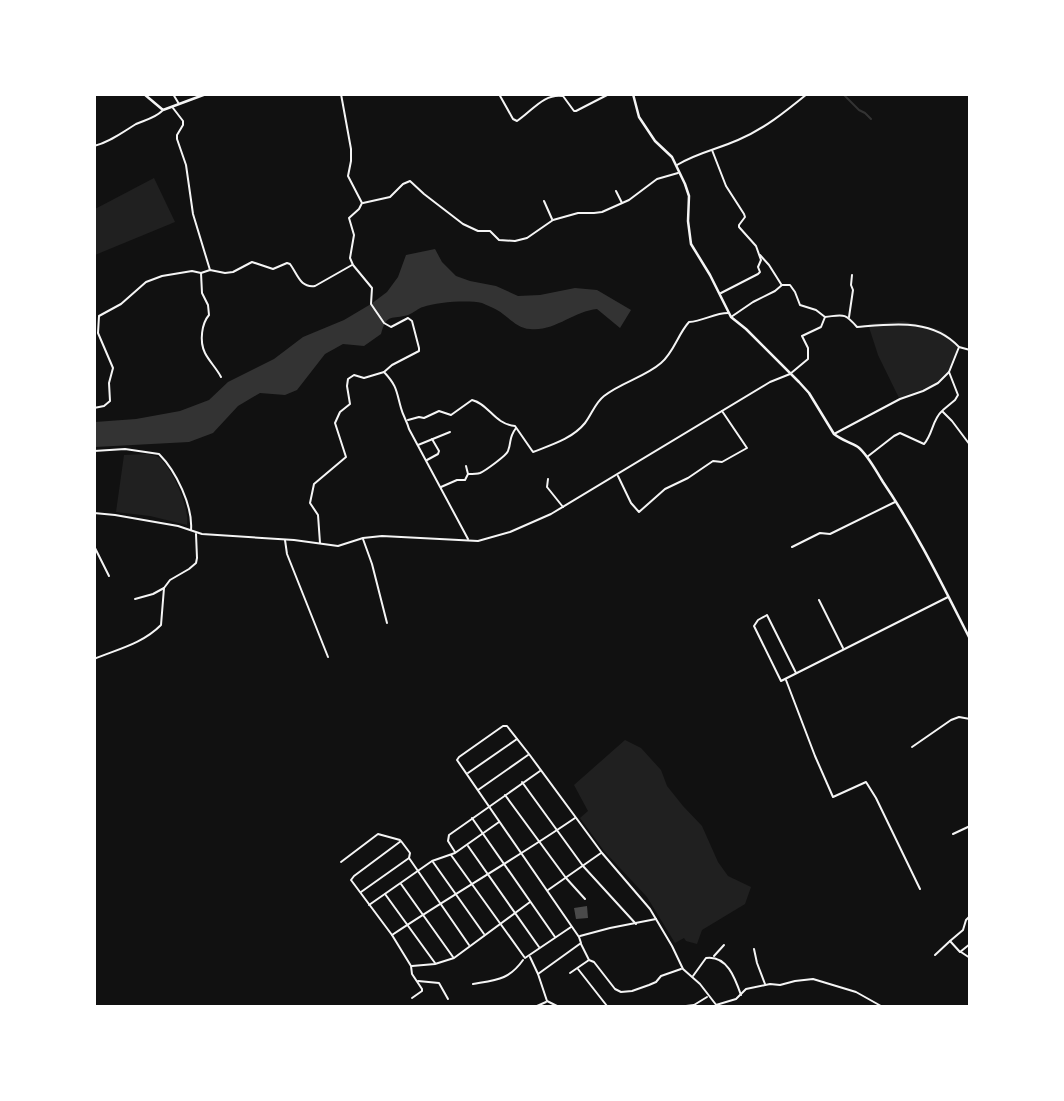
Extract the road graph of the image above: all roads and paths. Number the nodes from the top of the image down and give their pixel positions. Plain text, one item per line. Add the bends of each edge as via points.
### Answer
1 (144, 94) edge
2 (173, 94) edge
3 (206, 94) edge
4 (341, 94) edge
5 (499, 94) edge
6 (609, 94) edge
7 (633, 94) edge
8 (807, 94) edge
9 (180, 105) junction
10 (172, 107) junction
11 (163, 110) junction
12 (94, 146) edge
13 (712, 150) junction
14 (676, 166) junction
15 (679, 172) junction
16 (616, 191) dead end
17 (544, 201) dead end
18 (362, 203) junction
19 (622, 203) junction
20 (553, 220) junction
21 (759, 254) junction
22 (353, 265) junction
23 (210, 270) junction
24 (201, 273) junction
25 (852, 275) dead end
26 (782, 285) junction
27 (720, 294) junction
28 (730, 315) junction
29 (99, 316) junction
30 (825, 317) junction
31 (849, 318) junction
32 (94, 319) edge
33 (959, 347) junction
34 (970, 349) edge
35 (384, 372) junction
36 (949, 372) junction
37 (790, 374) junction
38 (221, 377) dead end
39 (94, 408) edge
40 (722, 411) junction
41 (942, 411) junction
42 (408, 421) junction
43 (516, 428) junction
44 (450, 432) dead end
45 (834, 434) junction
46 (432, 439) junction
47 (418, 445) junction
48 (970, 445) edge
49 (94, 451) edge
50 (866, 457) junction
51 (426, 460) junction
52 (466, 466) dead end
53 (468, 474) junction
54 (618, 475) junction
55 (548, 479) dead end
56 (440, 487) junction
57 (896, 502) junction
58 (563, 507) junction
59 (94, 513) edge
60 (191, 530) junction
61 (196, 533) junction
62 (363, 538) junction
63 (285, 539) junction
64 (470, 541) junction
65 (320, 544) junction
66 (94, 546) edge
67 (792, 547) dead end
68 (109, 576) dead end
69 (164, 588) junction
70 (948, 597) junction
71 (135, 599) dead end
72 (819, 600) dead end
73 (387, 623) dead end
74 (970, 639) edge
75 (843, 649) junction
76 (328, 657) dead end
77 (94, 659) edge
78 (796, 673) junction
79 (786, 679) junction
80 (970, 719) edge
81 (517, 739) junction
82 (912, 747) dead end
83 (529, 754) junction
84 (540, 771) junction
85 (467, 774) junction
86 (522, 782) junction
87 (477, 790) junction
88 (505, 794) junction
89 (489, 806) junction
90 (576, 817) junction
91 (472, 818) junction
92 (499, 822) junction
93 (970, 827) edge
94 (557, 830) junction
95 (483, 834) junction
96 (953, 834) dead end
97 (401, 841) junction
98 (540, 842) junction
99 (467, 845) junction
100 (455, 853) junction
101 (521, 853) junction
102 (602, 853) junction
103 (451, 855) junction
104 (409, 858) junction
105 (432, 861) junction
106 (341, 862) dead end
107 (505, 863) junction
108 (583, 866) junction
109 (418, 871) junction
110 (488, 875) junction
111 (566, 878) junction
112 (401, 884) junction
113 (472, 886) junction
114 (920, 889) dead end
115 (547, 891) junction
116 (360, 892) junction
117 (385, 894) junction
118 (455, 894) junction
119 (584, 899) dead end
120 (530, 902) junction
121 (440, 903) junction
122 (369, 905) junction
123 (423, 914) junction
124 (515, 914) junction
125 (970, 916) edge
126 (656, 919) junction
127 (499, 924) junction
128 (636, 924) junction
129 (408, 925) junction
130 (572, 926) junction
131 (484, 934) junction
132 (392, 935) junction
133 (579, 937) junction
134 (555, 938) junction
135 (950, 941) junction
136 (581, 943) junction
137 (970, 944) edge
138 (469, 945) junction
139 (724, 945) dead end
140 (540, 949) junction
141 (754, 949) dead end
142 (960, 952) junction
143 (935, 955) dead end
144 (530, 956) junction
145 (714, 957) junction
146 (454, 958) junction
147 (525, 958) junction
148 (970, 958) edge
149 (589, 960) junction
150 (435, 964) junction
151 (411, 966) junction
152 (578, 968) junction
153 (683, 969) junction
154 (570, 973) dead end
155 (538, 974) junction
156 (692, 978) junction
157 (417, 982) junction
158 (473, 984) dead end
159 (765, 985) junction
160 (708, 996) junction
161 (741, 996) junction
162 (412, 998) dead end
163 (448, 999) dead end
164 (547, 1001) junction
165 (537, 1006) edge
166 (557, 1006) edge
167 (607, 1006) edge
168 (686, 1006) edge
169 (716, 1006) edge
170 (881, 1006) edge

1 - 11 street
2 - 9 street
3 - 9 street
4 - 18 street via 351,149 348,176
5 - 6 street via 518,121 556,95 563,96 576,111
7 - 14 street via 639,117
8 - 13 street via 762,129
9 - 10 street
10 - 11 street
10 - 23 street via 184,125 177,139
11 - 12 street
13 - 14 street
13 - 21 street via 726,186 744,214 739,227
14 - 15 street
15 - 19 street via 656,179
15 - 27 street via 689,196 691,244
16 - 19 street
17 - 20 street
18 - 20 street via 390,197 410,181 463,224 490,231 499,240 527,239
18 - 22 street via 349,218 354,235 349,258
19 - 20 street via 598,213
21 - 26 street
21 - 27 street via 760,272
22 - 23 street via 315,286 303,284 287,263 273,269 252,262 233,272
22 - 35 street via 372,288 371,304 384,323 391,327 408,318 412,321 419,351
23 - 24 street
24 - 29 street via 146,282
24 - 38 street via 209,314 203,322 203,345
25 - 31 street
26 - 28 street
26 - 30 street via 790,285 800,305
27 - 28 street
28 - 37 street
28 - 43 street via 720,313 689,322 660,364 602,397 583,426 558,442 533,452
29 - 32 street
29 - 39 street via 98,333 113,368 110,401
30 - 31 street
30 - 37 street via 821,327 802,336 808,359
31 - 33 street via 857,327 901,323 933,329
33 - 34 street
33 - 36 street
35 - 42 street via 399,392
35 - 65 street via 348,379 350,404 335,422 346,457 314,484 310,503 318,515
36 - 41 street via 958,395
36 - 45 street via 931,387
37 - 40 street
37 - 45 street
40 - 54 street
40 - 54 street via 747,448 722,462 713,461 665,489 639,512
41 - 48 street
41 - 50 street via 924,444 900,433
42 - 43 street via 439,411 451,415 472,400
42 - 47 street
43 - 53 street via 500,461
44 - 46 street
45 - 50 street
46 - 47 street
46 - 51 street via 439,451
47 - 51 street
49 - 60 street via 159,454 181,486
50 - 57 street
51 - 56 street
52 - 53 street
53 - 56 street via 465,480
54 - 58 street
55 - 58 street via 547,487
56 - 64 street
57 - 67 street
57 - 70 street
58 - 64 street via 510,532
59 - 60 street
60 - 61 street
61 - 63 street
61 - 69 street via 196,562
62 - 64 street
62 - 65 street via 338,546
62 - 73 street
63 - 65 street
63 - 76 street
66 - 68 street
69 - 71 street
69 - 77 street via 161,625 144,639
70 - 74 street
70 - 75 street
72 - 75 street
75 - 78 street
78 - 79 street
78 - 79 street via 767,615 758,620 754,626 780,681
79 - 114 street via 833,797 866,782
80 - 82 street via 951,720
81 - 83 street
81 - 85 street
81 - 85 street via 503,726 459,757
83 - 84 street
83 - 87 street
84 - 86 street
84 - 90 street
85 - 87 street
86 - 88 street
86 - 94 street
87 - 89 street
88 - 89 street
88 - 98 street
89 - 91 street
89 - 92 street
90 - 94 street
90 - 102 street
91 - 95 street
91 - 100 street via 447,837
92 - 95 street
92 - 101 street
93 - 96 street
94 - 98 street
94 - 108 street
95 - 99 street
95 - 107 street
97 - 104 street via 411,853
97 - 106 street via 378,834
97 - 116 street via 354,876 352,881
98 - 101 street
98 - 111 street
99 - 100 street
99 - 110 street
100 - 103 street
101 - 107 street
101 - 115 street
102 - 108 street
102 - 126 street
103 - 105 street
103 - 113 street
104 - 109 street
104 - 116 street
105 - 109 street
105 - 118 street
107 - 110 street
107 - 120 street
108 - 111 street
108 - 128 street
109 - 112 street
109 - 121 street
110 - 113 street
110 - 124 street
111 - 115 street
111 - 119 street
112 - 117 street
112 - 123 street
113 - 118 street
113 - 127 street
115 - 130 street
116 - 122 street
117 - 122 street
117 - 129 street
118 - 121 street
118 - 131 street
120 - 124 street
120 - 134 street
121 - 123 street
121 - 138 street
122 - 132 street
123 - 129 street
123 - 146 street
124 - 127 street
124 - 140 street
125 - 135 street
126 - 128 street
126 - 153 street
127 - 131 street
127 - 147 street
128 - 133 street
129 - 132 street
129 - 150 street
130 - 133 street
130 - 134 street
131 - 138 street
132 - 151 street
133 - 136 street
134 - 140 street
135 - 142 street
135 - 143 street
136 - 149 street
136 - 155 street
137 - 142 street
138 - 146 street
139 - 145 street
140 - 144 street
141 - 159 street
142 - 148 street
144 - 147 street
144 - 155 street
145 - 156 street via 706,958
145 - 161 street via 734,976
146 - 150 street
147 - 158 street via 508,976
149 - 152 street
149 - 153 street via 621,992
150 - 151 street
151 - 157 street
152 - 154 street
152 - 167 street
153 - 156 street
155 - 164 street
156 - 160 street
157 - 162 street via 422,991
157 - 163 street via 439,983
159 - 161 street via 747,989
159 - 170 street via 813,979 856,992
160 - 168 street
160 - 169 street
161 - 169 street
164 - 165 street
164 - 166 street

